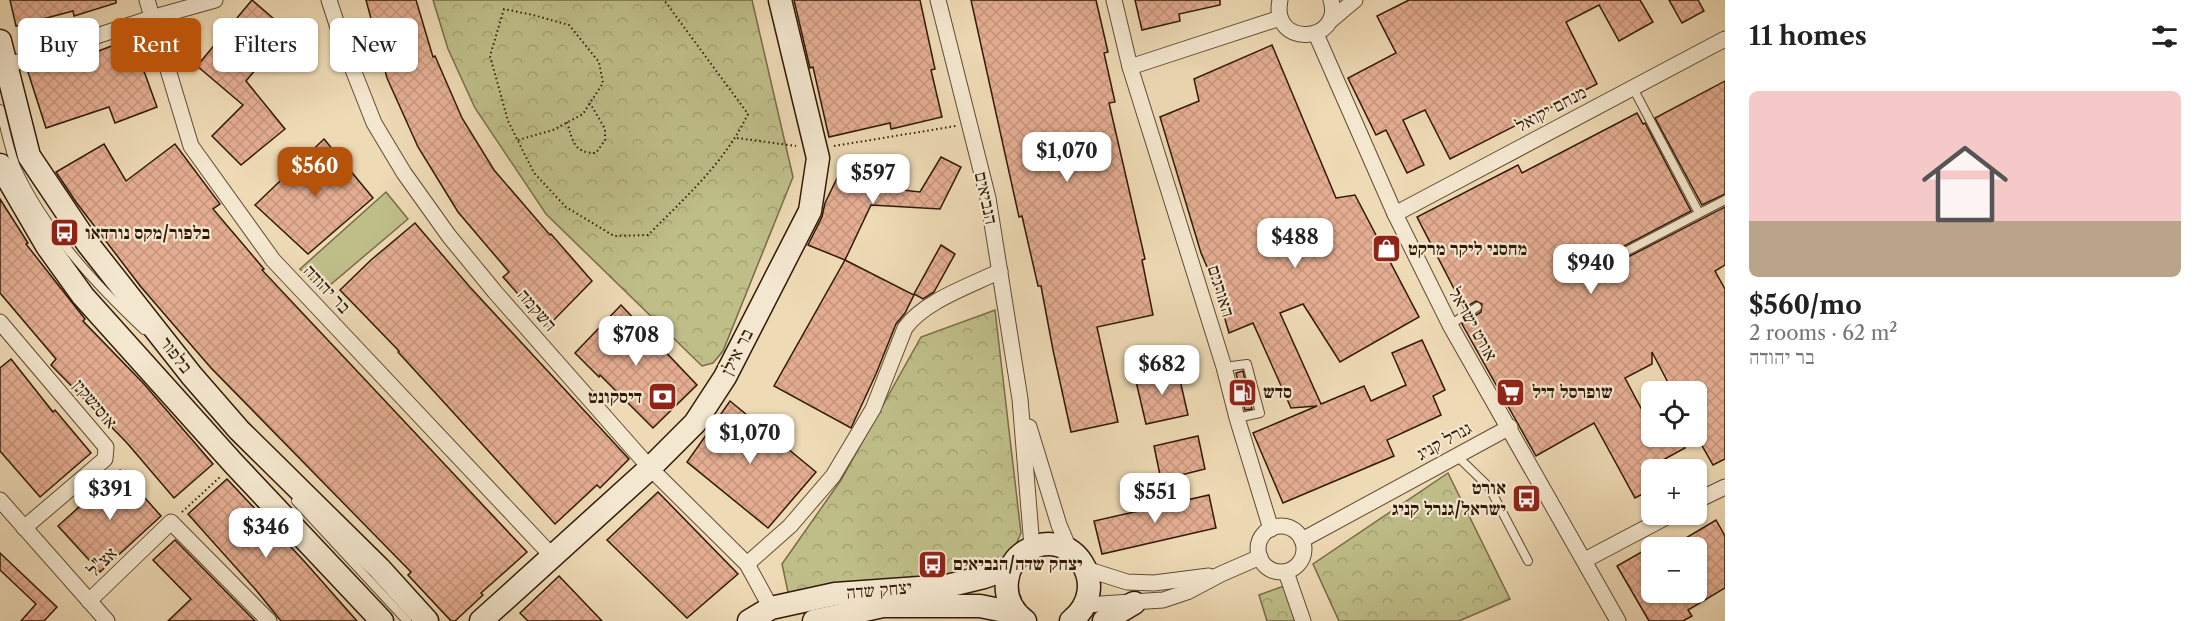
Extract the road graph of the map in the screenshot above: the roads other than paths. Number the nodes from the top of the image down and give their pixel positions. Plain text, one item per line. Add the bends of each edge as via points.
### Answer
1 (147, 0) edge
2 (215, 0) edge
3 (329, 0) edge
4 (780, 0) edge
5 (938, 0) edge
6 (1114, 0) edge
7 (1280, 0) edge
8 (1331, 0) edge
9 (1355, 0) edge
10 (151, 18) joint
11 (1280, 18) junction
12 (1330, 21) junction
13 (111, 32) edge
14 (1316, 34) junction
15 (1725, 39) edge
16 (0, 41) edge
17 (1130, 67) junction
18 (3, 68) edge
19 (168, 72) edge
20 (1633, 87) junction
21 (0, 109) edge
22 (9, 165) edge
23 (34, 200) junction
24 (1725, 200) edge
25 (1699, 213) junction
26 (1395, 214) junction
27 (47, 246) junction
28 (1627, 251) dead end
29 (1000, 271) junction
30 (1477, 307) dead end
31 (0, 322) edge
32 (1450, 325) junction
33 (1224, 367) junction
34 (192, 376) junction
35 (1020, 399) junction
36 (1237, 418) junction
37 (1510, 427) junction
38 (239, 430) junction
39 (1456, 456) junction
40 (650, 468) junction
41 (284, 486) dead end
42 (1725, 487) edge
43 (291, 495) dead end
44 (1707, 496) edge
45 (0, 500) edge
46 (1651, 525) edge
47 (24, 528) junction
48 (1271, 529) junction
49 (1302, 540) junction
50 (1032, 547) junction
51 (1070, 550) junction
52 (553, 557) junction
53 (1260, 557) junction
54 (1585, 560) junction
55 (1528, 561) dead end
56 (747, 564) junction
57 (1010, 568) junction
58 (1086, 569) junction
59 (1286, 572) junction
60 (1221, 574) junction
61 (88, 601) junction
62 (1134, 603) junction
63 (771, 608) junction
64 (1020, 617) edge
65 (1075, 617) edge
66 (106, 621) edge
67 (269, 621) edge
68 (382, 621) edge
69 (407, 621) edge
70 (427, 621) edge
71 (481, 621) edge
72 (749, 621) edge
73 (814, 621) edge
74 (1104, 621) edge
75 (1303, 621) edge
76 (1618, 621) edge

1 - 10 street, בר יהודה
2 - 10 street
3 - 40 street, השקמה via 374,123 404,173 495,292
4 - 40 street, בר אילן via 818,158 810,212 725,377 695,423
5 - 29 street, הנביאים via 988,198
6 - 17 street, האורגים
7 - 11 street
8 - 12 street
9 - 12 street
11 - 14 street via 1299,34
11 - 17 street
12 - 14 street
13 - 18 street
14 - 26 street, אורט ישראל
15 - 20 street, מנחם יקואל
16 - 18 street, בלפור
17 - 33 street, האורגים
18 - 22 street, בלפור
19 - 52 street, בר יהודה via 191,146 273,260
20 - 25 lane
20 - 26 street, מנחם יקואל
21 - 22 lane
22 - 23 lane
22 - 27 street, בלפור
22 - 34 street, בלפור via 88,244
23 - 27 lane
23 - 34 lane via 102,289
24 - 25 lane
25 - 28 lane
26 - 32 street, אורט ישראל
27 - 68 street, בלפור via 83,296
29 - 35 street, הנביאים
29 - 56 street via 912,318 873,409 833,476 790,526
30 - 32 lane
31 - 47 street, אוסישקין via 106,447 105,459
32 - 37 street, אורט ישראל
33 - 36 street, האורגים
33 - 36 lane via 1247,364 1260,413
34 - 38 street, בלפור
35 - 50 street, הנביאים
35 - 51 street, הנביאים
36 - 48 street, האורגים
37 - 39 street, גנרל קניג
37 - 54 street, אורט ישראל
38 - 41 lane
38 - 70 street, בלפור
39 - 49 street, גנרל קניג
39 - 55 lane via 1489,487
40 - 52 street, בר אילן
40 - 56 street, השקמה
42 - 44 street
43 - 69 lane
45 - 47 street
46 - 54 street
47 - 61 street
48 - 49 street via 1289,528
48 - 53 street via 1260,541
49 - 59 street via 1302,559
50 - 51 street via 1051,545
50 - 57 street
51 - 58 street
52 - 71 street, בר אילן
53 - 59 street via 1267,568
53 - 60 street
54 - 76 street, אורט ישראל
56 - 63 street, השקמה
57 - 63 street, יצחק שדה via 947,586 835,594
57 - 64 street via 1006,592
58 - 60 street via 1127,582 1154,583
58 - 65 street via 1089,594
59 - 75 street
60 - 62 street via 1163,600
61 - 66 street
61 - 67 street, אצ"ל via 171,522
62 - 65 street
62 - 74 street
63 - 72 street, יצחק שדה
64 - 73 street, יצחק שדה via 980,606 884,606

